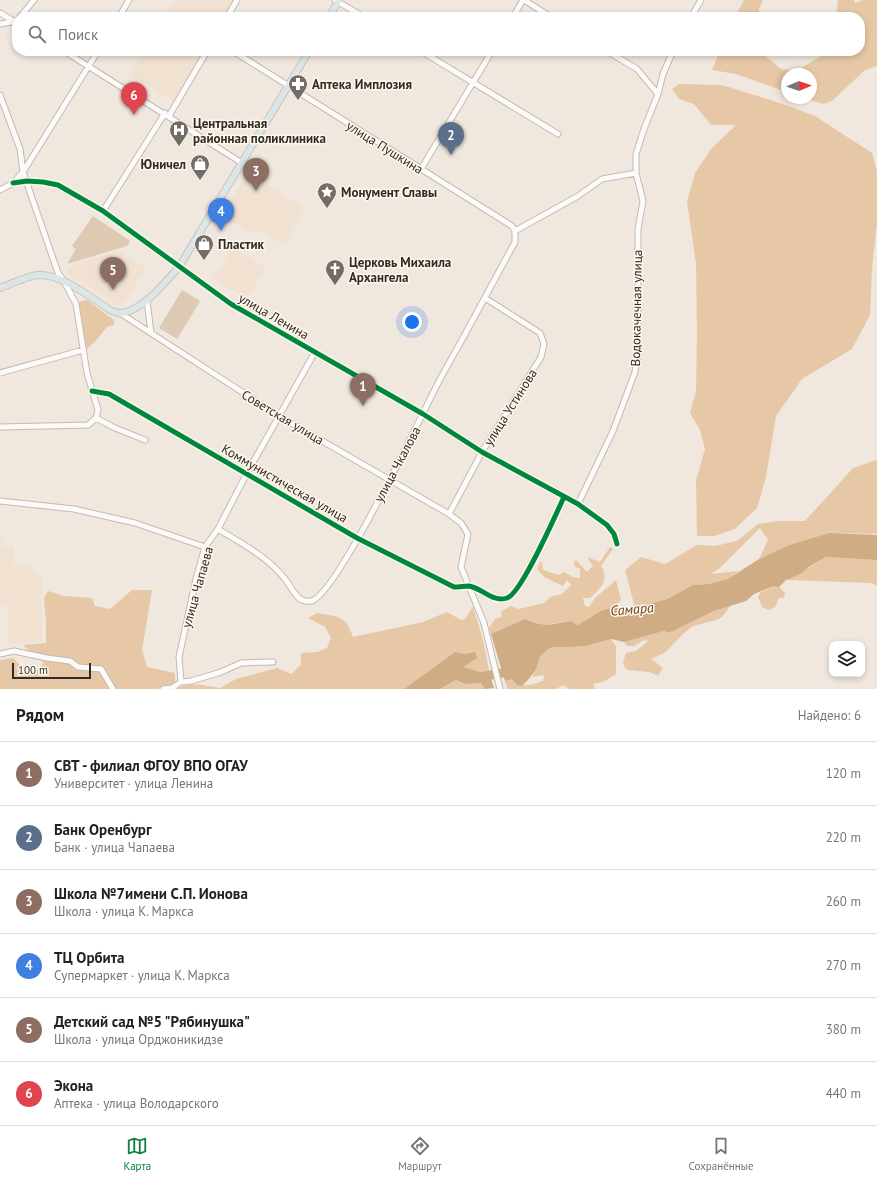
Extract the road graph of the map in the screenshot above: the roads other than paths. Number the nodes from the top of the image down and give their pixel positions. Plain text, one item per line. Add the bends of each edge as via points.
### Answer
1 (34, 0) edge
2 (129, 0) edge
3 (237, 0) edge
4 (523, 0) edge
5 (701, 0) edge
6 (338, 1) edge
7 (24, 12) edge
8 (122, 12) edge
9 (230, 12) edge
10 (332, 12) edge
11 (356, 12) edge
12 (516, 12) edge
13 (543, 12) edge
14 (695, 12) edge
15 (0, 13) edge
16 (12, 20) edge
17 (12, 22) edge
18 (0, 24) edge
19 (72, 56) edge
20 (95, 56) edge
21 (204, 56) edge
22 (241, 56) edge
23 (306, 56) edge
24 (429, 56) edge
25 (489, 56) edge
26 (615, 56) edge
27 (672, 56) edge
28 (89, 66) junction
29 (473, 82) junction
30 (288, 85) junction
31 (658, 94) junction
32 (0, 95) edge
33 (167, 115) junction
34 (558, 134) dead end
35 (242, 163) junction
36 (421, 169) junction
37 (24, 172) junction
38 (636, 173) junction
39 (26, 181) junction
40 (13, 183) junction
41 (0, 190) edge
42 (103, 211) junction
43 (515, 231) junction
44 (179, 267) junction
45 (64, 281) junction
46 (0, 288) edge
47 (485, 298) junction
48 (147, 300) junction
49 (120, 313) junction
50 (151, 333) junction
51 (83, 350) junction
52 (316, 352) junction
53 (0, 373) edge
54 (92, 391) junction
55 (423, 414) junction
56 (279, 416) junction
57 (96, 418) junction
58 (0, 427) edge
59 (145, 440) dead end
60 (482, 452) junction
61 (247, 473) junction
62 (389, 480) junction
63 (564, 497) junction
64 (0, 501) edge
65 (578, 504) junction
66 (449, 514) junction
67 (218, 528) junction
68 (358, 538) junction
69 (618, 544) dead end
70 (205, 548) junction
71 (470, 586) junction
72 (0, 654) edge
73 (273, 662) dead end
74 (181, 682) junction
75 (113, 689) edge
76 (163, 689) edge
77 (500, 689) edge

1 - 7 street
2 - 8 street
3 - 9 street
4 - 12 street
4 - 13 street
5 - 14 street
6 - 10 main road
6 - 11 street
15 - 16 street
17 - 18 street
19 - 28 street
20 - 28 street
21 - 33 street
22 - 30 street, улица Пушкина
23 - 30 main road
24 - 29 street
25 - 29 street
26 - 31 street via 637,69
27 - 31 street, Водокачечная улица via 663,74
28 - 33 street
28 - 37 street
29 - 34 street
29 - 36 street
30 - 35 main road
30 - 36 street, улица Пушкина
31 - 38 street, Водокачечная улица via 636,154
32 - 37 street via 20,148
33 - 35 street
33 - 42 street
35 - 44 main road
36 - 43 street, улица Пушкина via 512,226
37 - 39 street
37 - 40 street
38 - 43 street via 602,179 578,196
38 - 65 street, Водокачечная улица via 643,201 638,229 638,356 635,372 613,431
39 - 40 street, улица Ленина
39 - 42 street, улица Ленина via 58,185
39 - 45 street via 58,273
40 - 41 street
42 - 44 street, улица Ленина
43 - 47 street, улица Чкалова via 515,242
44 - 48 main road
44 - 52 street, улица Ленина via 231,304
45 - 46 main road via 36,275
45 - 49 main road via 112,311
45 - 51 street via 76,304
47 - 55 street, улица Чкалова
47 - 60 street, улица Устинова via 540,333 544,344 541,357
48 - 49 main road via 130,311
48 - 50 street
49 - 50 street, Советская улица
50 - 56 street, Советская улица
51 - 53 street
51 - 54 street
52 - 55 street, улица Ленина
52 - 56 street, улица Чапаева
54 - 57 street via 98,410
54 - 61 street, Коммунистическая улица via 109,394
55 - 60 street, улица Ленина
55 - 62 street, улица Чкалова
56 - 61 street, улица Чапаева
56 - 62 street, Советская улица
57 - 58 street via 88,425
57 - 59 street
60 - 63 street, улица Ленина
60 - 66 street, улица Устинова
61 - 67 street, улица Чапаева
61 - 68 street, Коммунистическая улица
62 - 66 street, Советская улица
62 - 68 street, улица Чкалова
63 - 65 street, улица Ленина
63 - 71 street via 530,568 513,594 507,598 497,599
64 - 70 street via 74,509 135,523
65 - 69 street, улица Ленина via 607,525
66 - 71 street via 461,523 468,534 461,567
67 - 68 street, улица Чкалова via 257,553 276,569 300,599 308,602 318,596 340,568
67 - 70 street, улица Чапаева
68 - 71 street, Коммунистическая улица via 454,587
70 - 74 street, улица Чапаева via 179,657
71 - 77 street via 484,623
72 - 75 street via 14,651 70,661 78,667 101,669
73 - 74 street via 241,663 221,672
74 - 76 street via 172,688

